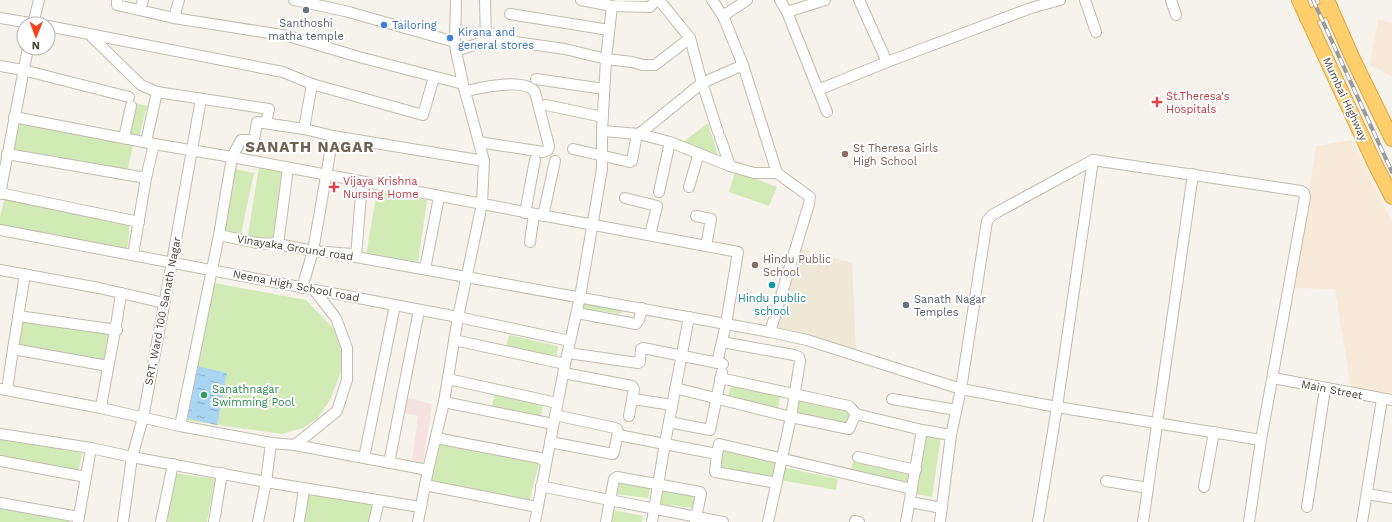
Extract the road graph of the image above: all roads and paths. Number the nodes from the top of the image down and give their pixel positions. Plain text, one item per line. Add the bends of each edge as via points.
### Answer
1 (39, 0) edge
2 (118, 0) edge
3 (143, 0) edge
4 (179, 0) edge
5 (294, 0) edge
6 (456, 0) edge
7 (485, 0) edge
8 (581, 0) edge
9 (657, 0) edge
10 (712, 0) edge
11 (747, 0) edge
12 (780, 0) edge
13 (825, 0) edge
14 (859, 0) edge
15 (1060, 0) edge
16 (1085, 0) edge
17 (1171, 0) edge
18 (1299, 0) edge
19 (310, 2) edge
20 (1329, 3) edge
21 (1030, 4) edge
22 (612, 6) junction
23 (140, 10) junction
24 (787, 12) junction
25 (510, 14) dead end
26 (1176, 15) dead end
27 (36, 16) edge
28 (723, 16) junction
29 (0, 18) edge
30 (174, 18) junction
31 (1307, 18) junction
32 (16, 21) edge
33 (56, 28) edge
34 (609, 30) junction
35 (1096, 32) dead end
36 (90, 34) junction
37 (690, 38) junction
38 (486, 41) junction
39 (456, 46) junction
40 (26, 56) edge
41 (606, 59) junction
42 (887, 62) junction
43 (743, 65) junction
44 (0, 66) edge
45 (23, 70) junction
46 (434, 77) junction
47 (536, 79) dead end
48 (702, 83) junction
49 (312, 84) junction
50 (464, 87) junction
51 (604, 89) junction
52 (818, 90) junction
53 (157, 92) junction
54 (201, 99) junction
55 (546, 105) dead end
56 (827, 112) dead end
57 (14, 117) junction
58 (603, 117) junction
59 (266, 123) junction
60 (304, 129) junction
61 (602, 131) junction
62 (638, 134) junction
63 (332, 136) junction
64 (124, 138) junction
65 (1392, 138) edge
66 (479, 142) junction
67 (670, 142) junction
68 (150, 143) junction
69 (573, 149) dead end
70 (192, 151) junction
71 (699, 153) junction
72 (7, 154) junction
73 (602, 156) junction
74 (232, 157) junction
75 (535, 160) dead end
76 (1093, 160) junction
77 (484, 161) junction
78 (555, 161) dead end
79 (730, 166) junction
80 (288, 168) junction
81 (777, 173) junction
82 (1193, 174) junction
83 (326, 175) junction
84 (146, 178) junction
85 (362, 182) junction
86 (689, 187) dead end
87 (659, 192) dead end
88 (0, 193) edge
89 (440, 197) junction
90 (1392, 197) edge
91 (625, 198) dead end
92 (482, 204) junction
93 (534, 214) junction
94 (696, 216) dead end
95 (139, 222) junction
96 (592, 226) junction
97 (0, 230) edge
98 (218, 235) junction
99 (650, 235) junction
100 (530, 242) dead end
101 (278, 244) junction
102 (706, 246) junction
103 (313, 251) junction
104 (133, 255) junction
105 (356, 257) junction
106 (172, 262) junction
107 (211, 269) junction
108 (425, 269) junction
109 (0, 270) edge
110 (25, 274) junction
111 (467, 276) junction
112 (302, 288) junction
113 (314, 290) junction
114 (121, 293) junction
115 (580, 297) junction
116 (164, 303) junction
117 (394, 305) junction
118 (642, 308) junction
119 (419, 310) junction
120 (577, 313) junction
121 (18, 316) junction
122 (458, 317) junction
123 (689, 317) junction
124 (726, 324) junction
125 (116, 330) junction
126 (770, 332) junction
127 (454, 340) junction
128 (570, 341) junction
129 (725, 342) junction
130 (13, 349) junction
131 (568, 353) junction
132 (682, 356) junction
133 (720, 364) junction
134 (108, 366) junction
135 (564, 368) junction
136 (720, 378) junction
137 (1273, 378) junction
138 (448, 379) junction
139 (675, 388) junction
140 (961, 389) junction
141 (1325, 389) junction
142 (3, 390) edge
143 (795, 393) junction
144 (716, 398) junction
145 (633, 399) junction
146 (892, 399) dead end
147 (1387, 400) edge
148 (444, 402) junction
149 (558, 403) junction
150 (672, 405) junction
151 (1057, 407) junction
152 (101, 408) junction
153 (956, 410) junction
154 (856, 414) junction
155 (629, 416) dead end
156 (791, 417) junction
157 (143, 418) junction
158 (554, 419) junction
159 (669, 422) junction
160 (1158, 423) junction
161 (180, 426) junction
162 (922, 430) junction
163 (1214, 432) junction
164 (0, 434) edge
165 (618, 435) junction
166 (951, 435) junction
167 (436, 438) junction
168 (1261, 440) junction
169 (550, 442) junction
170 (271, 443) junction
171 (665, 443) junction
172 (295, 445) junction
173 (91, 448) junction
174 (717, 454) junction
175 (132, 457) junction
176 (858, 457) dead end
177 (364, 458) junction
178 (782, 458) junction
179 (0, 461) edge
180 (389, 463) junction
181 (546, 463) junction
182 (173, 464) junction
183 (428, 470) junction
184 (916, 470) junction
185 (222, 473) junction
186 (86, 477) junction
187 (1106, 481) dead end
188 (266, 482) junction
189 (777, 483) junction
190 (659, 484) junction
191 (425, 486) junction
192 (540, 486) junction
193 (1204, 487) dead end
194 (304, 488) junction
195 (1148, 488) junction
196 (912, 489) junction
197 (1367, 494) junction
198 (1392, 498) edge
199 (379, 500) junction
200 (611, 501) junction
201 (910, 502) junction
202 (0, 503) edge
203 (420, 507) junction
204 (537, 507) junction
205 (1307, 507) dead end
206 (655, 508) junction
207 (942, 508) junction
208 (696, 519) edge
209 (78, 520) edge
210 (123, 522) edge
211 (162, 522) edge
212 (214, 522) edge
213 (258, 522) edge
214 (299, 522) edge
215 (374, 522) edge
216 (418, 522) edge
217 (535, 522) edge
218 (606, 522) edge
219 (652, 522) edge
220 (723, 522) edge
221 (768, 522) edge
222 (906, 522) edge
223 (940, 522) edge
224 (1038, 522) edge
225 (1143, 522) edge
226 (1249, 522) edge
227 (1362, 522) edge

1 - 27 street
2 - 23 street via 117,6
3 - 23 street
4 - 30 street
5 - 19 street
6 - 39 street
7 - 38 street
8 - 22 street
9 - 22 street via 650,7
9 - 37 street
10 - 28 street
11 - 28 street
12 - 24 street
13 - 24 street
14 - 42 street
15 - 21 street
16 - 35 street
17 - 26 street
18 - 31 highway, Mumbai Highway
19 - 39 street
20 - 31 highway
20 - 65 highway
21 - 42 street
22 - 34 street
23 - 30 street
24 - 52 street
25 - 34 street
28 - 43 street
29 - 32 street
30 - 46 street via 288,36
31 - 90 highway, Mumbai Highway
33 - 36 street
34 - 41 street
36 - 49 street via 283,72
36 - 53 street via 140,85
37 - 41 street via 654,65
37 - 48 street
38 - 39 street
38 - 41 street via 508,41 566,49
39 - 50 street
40 - 45 street
41 - 51 street
42 - 52 street
43 - 48 street
43 - 81 street
44 - 45 street
45 - 57 street
45 - 64 street via 130,101
46 - 49 street via 423,116
46 - 50 street
47 - 51 street
48 - 62 street
48 - 79 street
49 - 60 street
50 - 66 street
50 - 66 street via 499,84 524,85 532,88 549,146 548,150 543,152
51 - 58 street
52 - 56 street
53 - 54 street
53 - 68 street
54 - 59 street via 269,109
54 - 70 street, SRT, Ward 100 Sanath Nagar
55 - 58 street
57 - 64 street
57 - 72 street
58 - 61 street
59 - 60 street
59 - 74 street via 257,122 254,140 241,140
60 - 63 street
61 - 62 street
61 - 73 street
62 - 67 street
62 - 73 street via 632,162
63 - 77 street
63 - 83 street
64 - 68 street
66 - 77 street
67 - 71 street
67 - 87 street
68 - 70 street
68 - 84 street
69 - 73 street
70 - 74 street
70 - 106 street, SRT, Ward 100 Sanath Nagar
71 - 79 street
71 - 86 street
72 - 84 street
72 - 88 street
73 - 96 street
74 - 80 street
74 - 98 street
75 - 93 street
76 - 82 street
76 - 140 street via 988,218
76 - 151 street
77 - 92 street
78 - 93 street
79 - 81 street via 754,173
80 - 83 street
80 - 101 street
81 - 126 street via 810,198
82 - 137 street via 1304,193
82 - 160 street
83 - 85 street
83 - 103 street
84 - 95 street
85 - 89 street
85 - 105 street
88 - 95 street
89 - 92 street
89 - 108 street
91 - 99 street via 657,206
92 - 93 street
92 - 111 street
93 - 96 street
93 - 100 street
94 - 102 street via 711,219
95 - 104 street
96 - 99 street
96 - 115 street
97 - 104 street, Neena High School road
98 - 101 street, Vinayaka Ground road via 257,243
98 - 107 street
99 - 102 street
101 - 103 street, Vinayaka Ground road
102 - 124 street via 738,252
103 - 105 street, Vinayaka Ground road via 352,254
103 - 112 street
104 - 106 street, Neena High School road
105 - 108 street, Vinayaka Ground road
106 - 107 street, Neena High School road
106 - 116 street, SRT, Ward 100 Sanath Nagar
107 - 112 street, Neena High School road
107 - 161 street
108 - 111 street, Vinayaka Ground road
109 - 110 street
110 - 114 street
110 - 121 street
111 - 115 street, Vinayaka Ground road
111 - 122 street
112 - 113 street, Neena High School road
113 - 117 street, Neena High School road
113 - 172 street via 336,318 347,348 347,380 337,411
114 - 116 street
114 - 125 street
115 - 118 street, Vinayaka Ground road
115 - 120 street
116 - 157 street, SRT, Ward 100 Sanath Nagar
117 - 119 street, Neena High School road
117 - 177 street
118 - 120 street via 636,324
118 - 123 street, Vinayaka Ground road
119 - 122 street, Neena High School road
119 - 180 street
120 - 128 street
121 - 125 street
121 - 130 street
122 - 127 street
122 - 128 street, Neena High School road
123 - 124 street, Vinayaka Ground road
123 - 132 street
124 - 126 street, Vinayaka Ground road
124 - 129 street
125 - 134 street
126 - 140 street, Vinayaka Ground road via 807,340
127 - 135 street
127 - 138 street
128 - 131 street
129 - 133 street
129 - 143 street via 799,357
130 - 134 street
130 - 142 street
131 - 132 street via 638,363 642,348
131 - 135 street
132 - 133 street
132 - 139 street
133 - 136 street
134 - 152 street
135 - 145 street via 632,386
135 - 149 street
136 - 143 street
136 - 144 street
137 - 141 street, Main Street
137 - 168 street
138 - 148 street
138 - 149 street
139 - 144 street
139 - 150 street
140 - 151 street, Vinayaka Ground road
140 - 153 street
141 - 147 street, Main Street
141 - 205 street
142 - 152 street
143 - 154 street via 849,406
143 - 156 street
144 - 156 street
144 - 159 street via 710,430
145 - 150 street
145 - 155 street
146 - 153 street
147 - 197 street
148 - 158 street
148 - 167 street
149 - 158 street
150 - 159 street
151 - 160 street, Vinayaka Ground road
151 - 224 street
152 - 157 street
153 - 166 street
154 - 156 street via 849,429
154 - 162 street
156 - 178 street
157 - 161 street
157 - 175 street, SRT, Ward 100 Sanath Nagar
158 - 165 street via 615,428 618,429
158 - 169 street
159 - 171 street
160 - 163 street, Vinayaka Ground road
160 - 195 street
161 - 170 street
162 - 166 street
162 - 184 street
163 - 168 street, Vinayaka Ground road
163 - 193 street
164 - 173 street
165 - 169 street via 613,454
165 - 171 street
166 - 207 street
167 - 181 street via 540,458
167 - 183 street
168 - 226 street
169 - 181 street
170 - 172 street
170 - 188 street
171 - 174 street
171 - 190 street
172 - 177 street
173 - 175 street
173 - 186 street
174 - 178 street via 719,444
174 - 189 street via 715,472
175 - 182 street
175 - 210 street, SRT, Ward 100 Sanath Nagar
176 - 184 street
177 - 180 street
178 - 189 street
178 - 196 street
179 - 186 street
180 - 183 street
181 - 192 street
182 - 185 street
182 - 211 street
183 - 191 street
184 - 196 street
185 - 188 street
185 - 212 street
186 - 209 street
187 - 195 street
188 - 194 street
188 - 213 street
189 - 221 street
190 - 200 street via 615,478
190 - 206 street
190 - 208 street via 700,492
191 - 203 street
191 - 204 street
192 - 200 street
192 - 204 street
194 - 199 street
194 - 214 street
195 - 225 street
196 - 201 street
197 - 198 street
197 - 227 street
199 - 203 street
199 - 215 street
200 - 206 street
200 - 218 street
201 - 207 street
201 - 222 street
202 - 209 street
203 - 216 street
204 - 217 street
206 - 208 street
206 - 219 street
207 - 223 street
208 - 220 street

